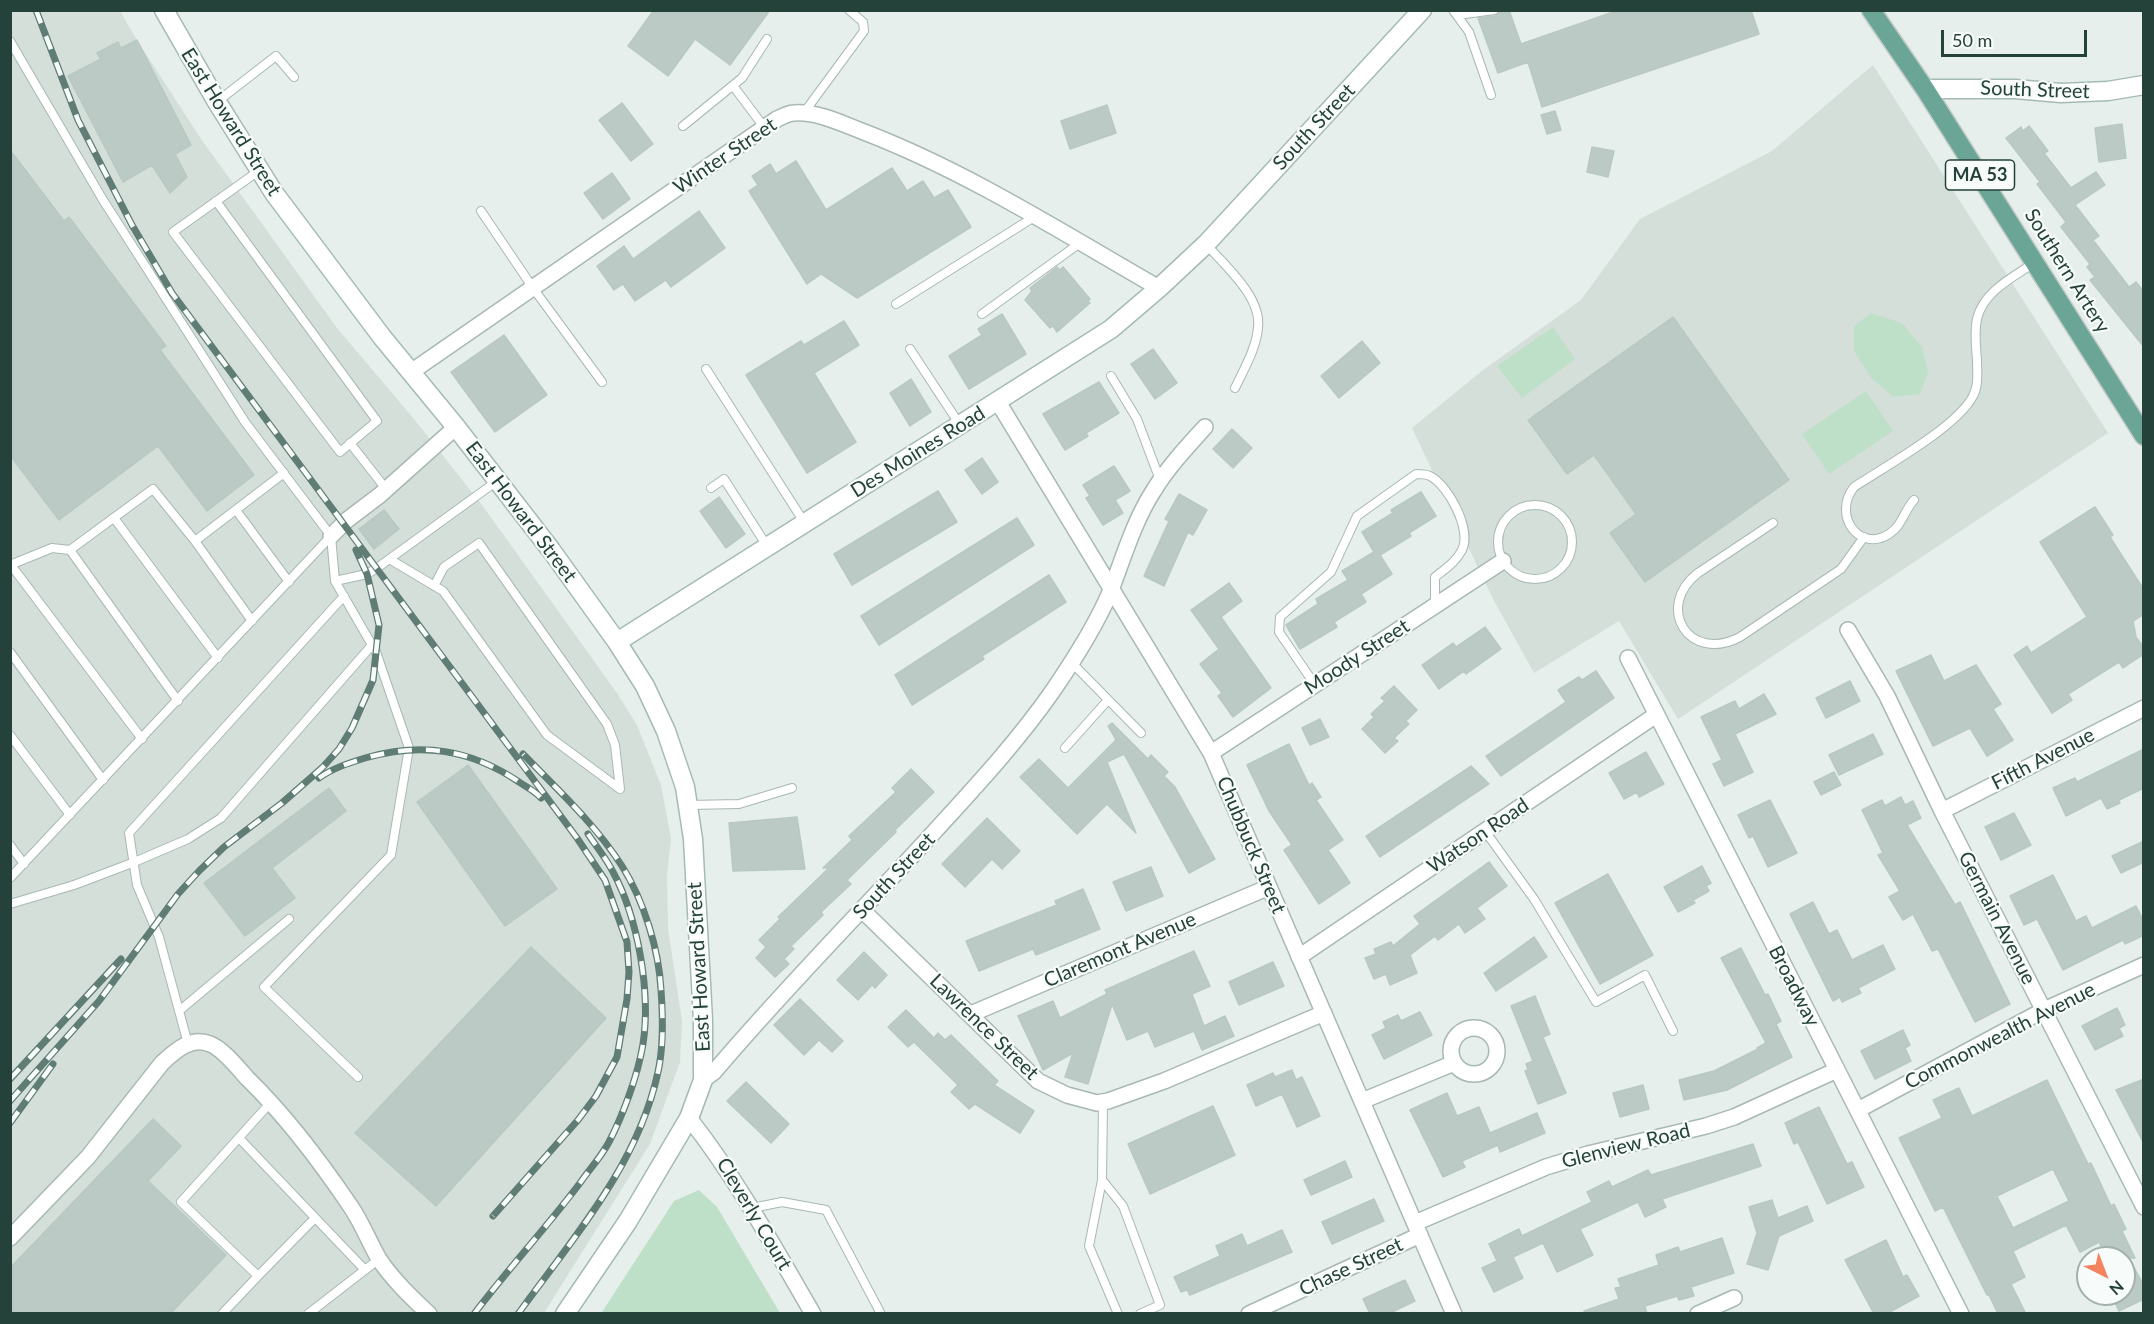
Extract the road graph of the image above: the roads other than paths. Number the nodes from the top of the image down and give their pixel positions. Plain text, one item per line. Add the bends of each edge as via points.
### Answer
1 (164, 10) edge
2 (849, 10) edge
3 (1422, 10) edge
4 (1494, 10) edge
5 (1871, 10) edge
6 (1456, 13) edge
7 (767, 39) dead end
8 (10, 41) edge
9 (294, 77) dead end
10 (2143, 85) edge
11 (734, 87) junction
12 (1925, 89) junction
13 (1491, 95) dead end
14 (217, 102) junction
15 (803, 114) junction
16 (683, 126) dead end
17 (764, 127) junction
18 (260, 170) junction
19 (216, 201) junction
20 (481, 211) dead end
21 (1034, 217) junction
22 (1080, 243) junction
23 (1206, 244) junction
24 (2035, 262) junction
25 (533, 288) junction
26 (1159, 288) junction
27 (896, 304) dead end
28 (982, 314) dead end
29 (910, 349) dead end
30 (706, 369) dead end
31 (411, 372) junction
32 (1111, 376) dead end
33 (602, 382) dead end
34 (1235, 388) dead end
35 (998, 402) junction
36 (960, 426) junction
37 (456, 427) junction
38 (1205, 427) dead end
39 (2144, 436) edge
40 (350, 443) junction
41 (284, 473) junction
42 (497, 481) junction
43 (1160, 481) junction
44 (711, 488) dead end
45 (386, 489) junction
46 (1914, 500) dead end
47 (236, 510) junction
48 (114, 518) junction
49 (1773, 523) dead end
50 (805, 524) junction
51 (332, 536) junction
52 (1864, 537) junction
53 (195, 541) junction
54 (768, 548) junction
55 (70, 550) junction
56 (391, 560) junction
57 (1503, 561) junction
58 (11, 565) edge
59 (335, 581) junction
60 (289, 582) junction
61 (434, 586) junction
62 (1111, 589) junction
63 (344, 596) junction
64 (1435, 606) junction
65 (252, 621) junction
66 (1848, 630) dead end
67 (617, 642) junction
68 (372, 645) junction
69 (10, 652) edge
70 (218, 658) junction
71 (1628, 658) dead end
72 (1071, 662) junction
73 (1315, 685) junction
74 (1108, 700) junction
75 (178, 701) junction
76 (2144, 708) edge
77 (1656, 715) junction
78 (1141, 733) dead end
79 (10, 735) edge
80 (142, 739) junction
81 (1065, 748) dead end
82 (1211, 753) junction
83 (103, 780) junction
84 (792, 788) dead end
85 (688, 805) junction
86 (1942, 811) junction
87 (70, 815) junction
88 (1485, 831) junction
89 (10, 845) edge
90 (132, 863) junction
91 (24, 864) junction
92 (10, 878) edge
93 (1269, 887) junction
94 (10, 904) edge
95 (862, 910) junction
96 (289, 919) dead end
97 (1299, 957) junction
98 (2144, 965) edge
99 (2044, 1010) junction
100 (179, 1011) junction
101 (1324, 1013) junction
102 (971, 1014) junction
103 (1672, 1031) dead end
104 (188, 1044) junction
105 (1454, 1063) dead end
106 (1837, 1070) junction
107 (358, 1077) dead end
108 (703, 1080) junction
109 (1362, 1101) junction
110 (271, 1102) junction
111 (1103, 1102) junction
112 (1858, 1110) junction
113 (689, 1118) junction
114 (239, 1138) junction
115 (1102, 1180) junction
116 (2144, 1207) edge
117 (752, 1208) junction
118 (315, 1218) junction
119 (1417, 1229) junction
120 (10, 1238) edge
121 (379, 1259) junction
122 (365, 1270) junction
123 (258, 1276) junction
124 (1734, 1298) dead end
125 (222, 1314) edge
126 (308, 1314) edge
127 (429, 1314) edge
128 (565, 1314) edge
129 (813, 1314) edge
130 (881, 1314) edge
131 (1118, 1314) edge
132 (1140, 1314) edge
133 (1249, 1314) edge
134 (1454, 1314) edge
135 (1698, 1314) edge
136 (1961, 1314) edge

1 - 14 main road, East Howard Street
2 - 15 lane via 863,22 864,31
3 - 23 main road, South Street
4 - 6 lane
5 - 12 main road, Southern Artery / MA 53
6 - 13 lane via 1469,32
7 - 11 lane
8 - 41 lane via 103,200 245,422
9 - 14 lane via 276,56
10 - 12 main road, South Street via 2061,93
11 - 16 lane
11 - 17 lane
12 - 24 main road, Southern Artery / MA 53
14 - 18 main road, East Howard Street
15 - 17 street, Winter Street via 777,118
15 - 21 street, Winter Street via 852,127 914,152
17 - 25 street, Winter Street
18 - 19 lane
18 - 31 main road, East Howard Street
19 - 40 lane via 376,421
19 - 40 lane via 173,232 340,452
20 - 25 lane
21 - 22 street, Winter Street
21 - 27 lane
22 - 26 street, Winter Street
22 - 28 lane
23 - 26 main road, Des Moines Road
23 - 34 lane via 1249,293 1258,311 1255,342
24 - 39 main road, Southern Artery / MA 53
24 - 52 lane via 1999,286 1980,308 1975,334 1977,379 1969,404 1948,425 1848,494 1845,515 1855,532
25 - 31 street, Winter Street
25 - 33 lane
26 - 35 main road, Des Moines Road via 1111,329
29 - 36 lane
30 - 50 lane
31 - 37 main road, East Howard Street
32 - 43 lane via 1137,419
35 - 36 main road, Des Moines Road
35 - 62 street, Chubbuck Street
36 - 50 main road, Des Moines Road
37 - 42 main road, East Howard Street
37 - 45 street
38 - 43 street, South Street
40 - 45 lane
41 - 47 lane
41 - 51 lane
42 - 56 lane
42 - 67 main road, East Howard Street
43 - 62 street, South Street via 1137,524
44 - 54 lane via 724,479
45 - 51 street
46 - 52 lane via 1902,521 1886,537
47 - 53 lane
47 - 60 lane
48 - 53 lane via 153,489
48 - 55 lane
48 - 70 lane
49 - 52 lane via 1698,573 1681,591 1678,613 1682,625 1699,642 1713,646 1740,637 1841,569
50 - 54 main road, Des Moines Road
51 - 59 lane
51 - 60 lane
53 - 65 lane
54 - 67 main road, Des Moines Road
55 - 58 lane via 52,548
55 - 75 lane
56 - 59 lane via 366,574
56 - 61 lane
57 - 57 lane via 1522,577 1539,579 1552,575 1569,557 1570,528 1552,508 1539,504 1516,510 1499,530 1498,549
57 - 64 street, Moody Street
58 - 80 lane
59 - 63 lane
60 - 65 lane
61 - 61 lane via 443,591 547,735 620,789 615,745 607,724 479,543 444,567
62 - 72 street, South Street via 1096,623
62 - 82 street, Chubbuck Street
63 - 68 lane
63 - 90 lane via 129,832
64 - 73 street, Moody Street
64 - 73 lane via 1435,577 1454,562 1463,548 1465,532 1441,484 1428,475 1416,474 1357,516 1331,572 1280,617 1279,632
65 - 70 lane
66 - 86 street, Germain Avenue via 1887,696
67 - 85 main road, East Howard Street via 645,686 666,731 686,787
68 - 90 lane via 221,818 188,839
68 - 107 lane via 409,748 391,855 264,987
69 - 83 lane
70 - 75 lane
71 - 77 street, Broadway
72 - 74 lane
72 - 95 street, South Street via 993,768
73 - 82 street, Moody Street
74 - 78 lane
74 - 81 lane
75 - 80 lane
76 - 86 street, Fifth Avenue
77 - 88 street, Watson Road
77 - 106 street, Broadway
79 - 87 lane
80 - 83 lane
82 - 93 street, Chubbuck Street
83 - 87 lane
84 - 85 lane via 739,804
85 - 108 main road, East Howard Street via 703,1020
86 - 99 street, Germain Avenue
87 - 91 lane
88 - 97 street, Watson Road
88 - 103 lane via 1533,899 1596,1002 1645,975
89 - 91 lane
90 - 94 lane
90 - 100 lane via 159,937
91 - 92 lane
93 - 97 street, Chubbuck Street
93 - 102 street, Claremont Avenue
95 - 102 street, Lawrence Street
95 - 108 street, South Street
96 - 100 lane
97 - 101 street, Chubbuck Street
98 - 99 street, Commonwealth Avenue
99 - 112 street, Commonwealth Avenue
99 - 116 street, Germain Avenue
100 - 104 lane
101 - 109 street, Chubbuck Street
101 - 111 street, Lawrence Street via 1164,1081
102 - 111 street, Lawrence Street via 1038,1081 1067,1095
104 - 110 street via 212,1044
104 - 120 street via 156,1069 88,1157
105 - 109 street
106 - 112 street, Broadway
106 - 119 street, Glenview Road via 1734,1117 1546,1167
108 - 113 main road, South Street
109 - 119 street, Chubbuck Street
110 - 114 lane
110 - 121 street via 297,1131 350,1206
111 - 115 lane
112 - 136 street, Broadway
113 - 117 street, Cleverly Court
113 - 128 main road, South Street via 628,1221
114 - 118 lane
114 - 123 lane via 181,1202
115 - 131 lane via 1089,1246
115 - 132 lane via 1123,1206 1160,1305
117 - 129 street, Cleverly Court
117 - 130 lane via 782,1202 826,1209
118 - 122 lane
118 - 123 lane
119 - 133 street, Chase Street
119 - 134 street, Chubbuck Street
121 - 122 lane
121 - 127 street
122 - 126 lane
123 - 125 lane
124 - 135 street

